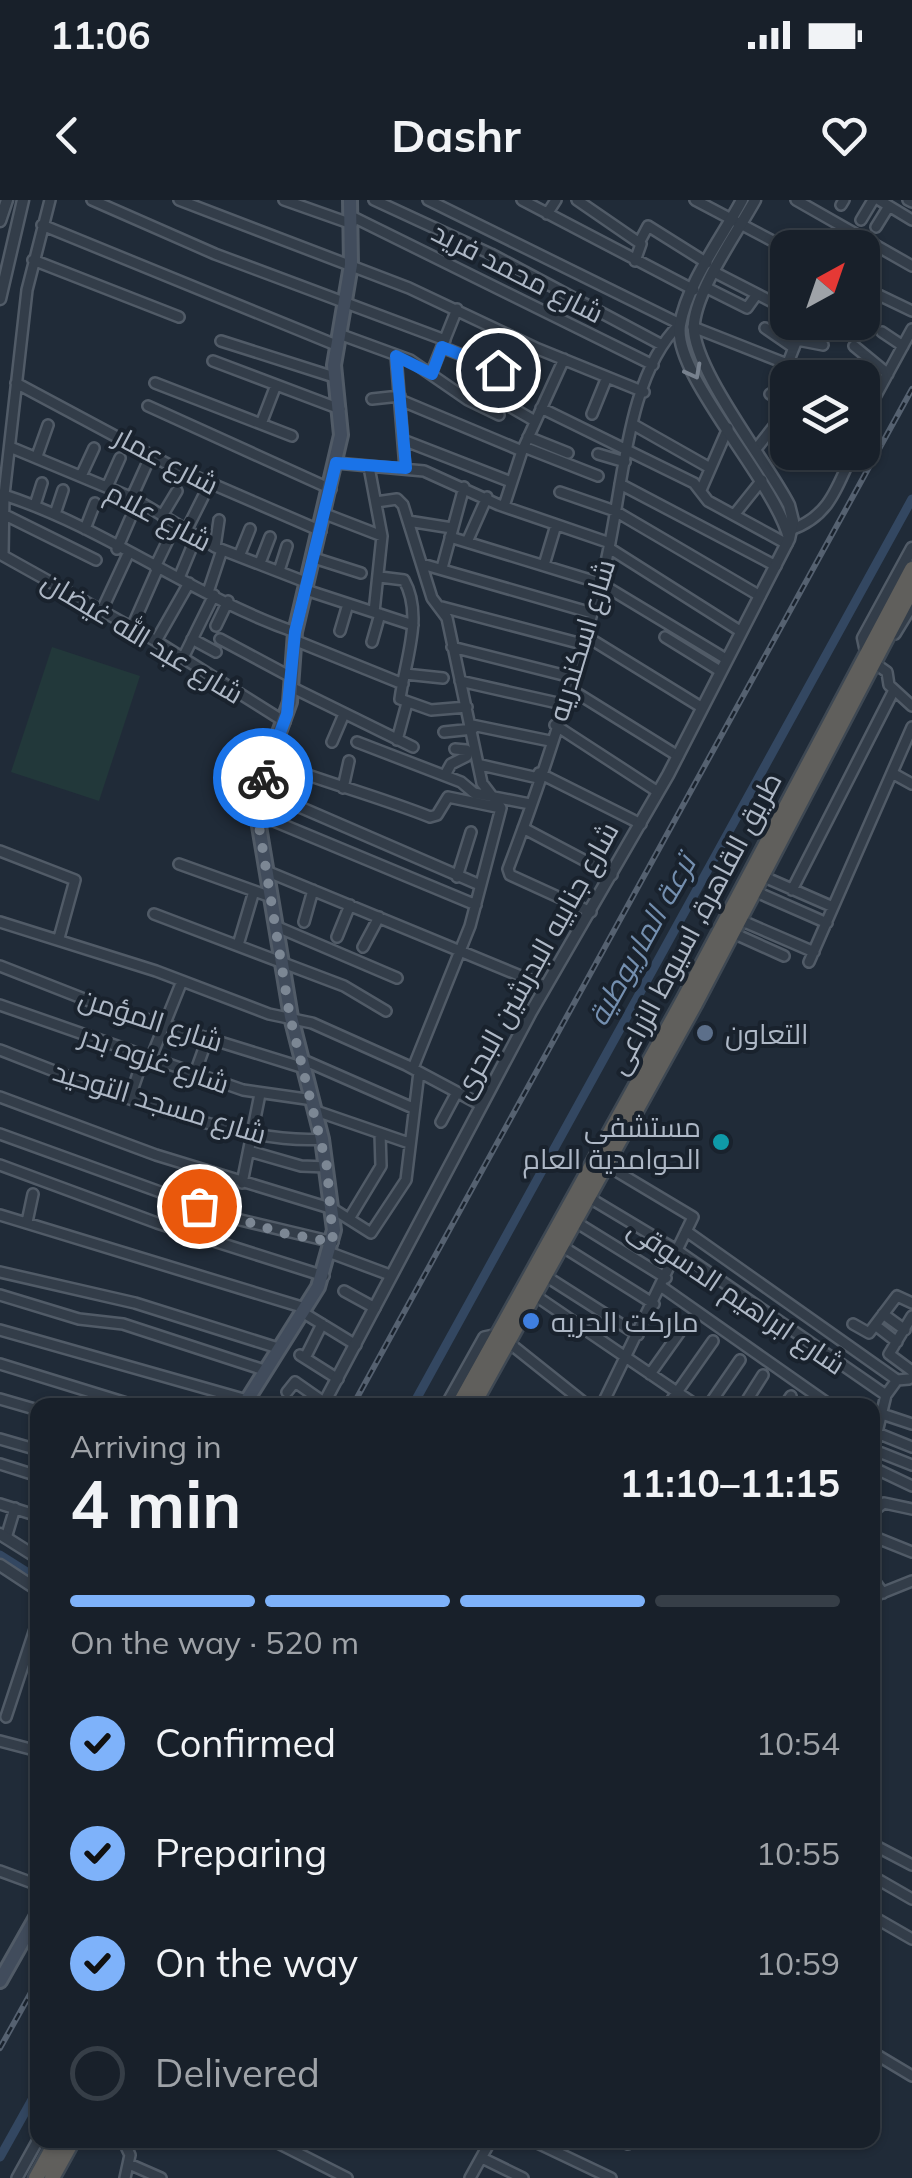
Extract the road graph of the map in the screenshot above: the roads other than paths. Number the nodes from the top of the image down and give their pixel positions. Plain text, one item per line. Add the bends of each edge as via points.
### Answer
1 (6, 200) edge
2 (23, 200) edge
3 (50, 200) edge
4 (92, 200) edge
5 (179, 200) edge
6 (284, 200) edge
7 (350, 200) edge
8 (374, 200) edge
9 (428, 200) edge
10 (522, 200) edge
11 (556, 200) edge
12 (577, 200) edge
13 (695, 200) edge
14 (742, 200) edge
15 (755, 200) edge
16 (796, 200) edge
17 (880, 202) edge
18 (589, 204) edge
19 (547, 214) junction
20 (352, 220) junction
21 (861, 220) dead end
22 (912, 220) edge
23 (0, 221) edge
24 (736, 223) junction
25 (42, 225) junction
26 (876, 227) dead end
27 (770, 240) edge
28 (640, 243) junction
29 (33, 260) junction
30 (635, 261) junction
31 (351, 265) junction
32 (912, 266) edge
33 (712, 268) junction
34 (708, 288) junction
35 (694, 290) junction
36 (757, 294) junction
37 (880, 295) edge
38 (0, 300) edge
39 (770, 301) edge
40 (345, 302) junction
41 (457, 309) junction
42 (912, 312) edge
43 (179, 316) dead end
44 (680, 324) junction
45 (693, 327) junction
46 (765, 328) dead end
47 (912, 330) edge
48 (748, 332) dead end
49 (882, 332) dead end
50 (338, 339) junction
51 (798, 340) edge
52 (221, 342) dead end
53 (444, 343) junction
54 (743, 343) junction
55 (662, 346) junction
56 (823, 346) dead end
57 (854, 346) dead end
58 (903, 346) junction
59 (510, 354) dead end
60 (794, 354) junction
61 (396, 356) junction
62 (213, 360) dead end
63 (564, 360) junction
64 (792, 360) edge
65 (654, 365) junction
66 (432, 374) junction
67 (888, 374) junction
68 (607, 377) junction
69 (334, 378) junction
70 (155, 382) dead end
71 (16, 383) junction
72 (276, 385) junction
73 (881, 386) edge
74 (644, 392) junction
75 (400, 398) junction
76 (496, 398) dead end
77 (372, 399) dead end
78 (471, 402) junction
79 (148, 406) dead end
80 (541, 408) junction
81 (340, 409) junction
82 (592, 414) dead end
83 (499, 415) dead end
84 (535, 421) junction
85 (261, 424) junction
86 (634, 425) junction
87 (48, 426) dead end
88 (462, 426) junction
89 (728, 428) junction
90 (770, 431) edge
91 (292, 436) dead end
92 (403, 440) junction
93 (524, 445) junction
94 (10, 447) junction
95 (94, 448) dead end
96 (628, 450) junction
97 (756, 450) junction
98 (568, 453) dead end
99 (598, 454) dead end
100 (36, 456) junction
101 (120, 458) dead end
102 (625, 462) junction
103 (336, 463) junction
104 (146, 466) dead end
105 (369, 467) junction
106 (406, 468) junction
107 (710, 468) junction
108 (844, 470) edge
109 (81, 476) junction
110 (598, 476) dead end
111 (762, 480) junction
112 (511, 482) junction
113 (42, 483) dead end
114 (620, 484) junction
115 (107, 486) junction
116 (464, 487) junction
117 (331, 489) junction
118 (64, 490) dead end
119 (177, 490) dead end
120 (701, 490) junction
121 (560, 492) dead end
122 (4, 495) junction
123 (132, 497) junction
124 (487, 497) junction
125 (203, 498) dead end
126 (376, 502) junction
127 (95, 503) dead end
128 (34, 505) junction
129 (504, 506) junction
130 (615, 511) junction
131 (3, 514) junction
132 (56, 514) junction
133 (325, 514) junction
134 (734, 514) junction
135 (162, 516) junction
136 (130, 519) dead end
137 (219, 520) dead end
138 (408, 521) junction
139 (556, 525) junction
140 (84, 528) junction
141 (250, 529) dead end
142 (186, 531) junction
143 (321, 531) junction
144 (451, 532) junction
145 (170, 536) dead end
146 (382, 536) junction
147 (789, 536) junction
148 (196, 537) junction
149 (270, 537) dead end
150 (467, 542) junction
151 (287, 546) dead end
152 (609, 546) junction
153 (219, 548) junction
154 (912, 548) edge
155 (117, 549) junction
156 (128, 554) junction
157 (240, 554) junction
158 (2, 555) edge
159 (314, 558) junction
160 (96, 560) dead end
161 (260, 563) junction
162 (422, 564) junction
163 (544, 564) junction
164 (776, 566) junction
165 (156, 567) junction
166 (442, 568) junction
167 (912, 569) edge
168 (279, 571) junction
169 (361, 574) dead end
170 (380, 577) junction
171 (184, 580) junction
172 (600, 583) junction
173 (307, 587) junction
174 (912, 590) edge
175 (211, 593) junction
176 (760, 596) junction
177 (228, 601) junction
178 (348, 604) junction
179 (912, 606) edge
180 (442, 607) junction
181 (102, 610) junction
182 (592, 613) junction
183 (377, 614) junction
184 (892, 615) junction
185 (413, 625) junction
186 (216, 626) dead end
187 (132, 627) junction
188 (340, 631) dead end
189 (740, 631) junction
190 (295, 636) junction
191 (664, 636) dead end
192 (192, 639) junction
193 (220, 639) dead end
194 (583, 640) junction
195 (156, 641) junction
196 (372, 642) dead end
197 (881, 646) junction
198 (452, 647) junction
199 (216, 652) dead end
200 (870, 657) junction
201 (184, 658) junction
202 (726, 660) junction
203 (720, 671) junction
204 (443, 678) dead end
205 (404, 679) junction
206 (460, 680) junction
207 (291, 682) junction
208 (569, 682) junction
209 (894, 690) junction
210 (407, 703) junction
211 (562, 704) junction
212 (912, 706) edge
213 (467, 707) junction
214 (701, 708) junction
215 (344, 714) junction
216 (284, 722) junction
217 (555, 725) junction
218 (473, 727) junction
219 (912, 727) edge
220 (444, 732) dead end
221 (397, 740) junction
222 (550, 741) junction
223 (332, 742) dead end
224 (357, 742) dead end
225 (413, 747) dead end
226 (908, 748) edge
227 (455, 749) dead end
228 (678, 756) junction
229 (269, 760) junction
230 (350, 761) dead end
231 (480, 765) junction
232 (892, 772) junction
233 (444, 775) junction
234 (539, 776) junction
235 (912, 784) edge
236 (343, 788) junction
237 (658, 792) junction
238 (258, 799) junction
239 (500, 803) junction
240 (530, 804) junction
241 (257, 814) junction
242 (641, 824) junction
243 (523, 828) junction
244 (471, 832) dead end
245 (0, 851) edge
246 (180, 864) dead end
247 (266, 871) junction
248 (612, 875) junction
249 (457, 876) junction
250 (762, 876) junction
251 (480, 885) junction
252 (314, 890) junction
253 (792, 890) junction
254 (254, 892) junction
255 (754, 892) junction
256 (270, 897) junction
257 (350, 905) junction
258 (476, 905) junction
259 (834, 907) junction
260 (591, 912) junction
261 (154, 914) dead end
262 (378, 917) junction
263 (0, 922) edge
264 (304, 922) dead end
265 (826, 922) junction
266 (275, 926) junction
267 (736, 926) junction
268 (337, 937) dead end
269 (59, 938) junction
270 (238, 945) junction
271 (364, 947) dead end
272 (461, 950) junction
273 (784, 956) dead end
274 (281, 962) junction
275 (0, 966) edge
276 (397, 978) dead end
277 (182, 980) junction
278 (545, 986) junction
279 (0, 1004) edge
280 (386, 1011) dead end
281 (290, 1017) junction
282 (165, 1024) junction
283 (208, 1037) junction
284 (0, 1050) edge
285 (148, 1056) junction
286 (303, 1064) junction
287 (416, 1070) junction
288 (194, 1073) junction
289 (457, 1092) junction
290 (260, 1094) junction
291 (0, 1097) edge
292 (130, 1097) junction
293 (314, 1106) junction
294 (481, 1106) junction
295 (413, 1108) junction
296 (441, 1122) dead end
297 (380, 1133) junction
298 (0, 1134) edge
299 (252, 1134) junction
300 (322, 1140) junction
301 (409, 1142) junction
302 (249, 1151) junction
303 (0, 1165) edge
304 (606, 1165) junction
305 (327, 1167) junction
306 (242, 1183) junction
307 (32, 1194) dead end
308 (588, 1197) junction
309 (333, 1209) junction
310 (0, 1215) edge
311 (350, 1220) junction
312 (574, 1221) junction
313 (27, 1222) junction
314 (686, 1231) junction
315 (560, 1246) junction
316 (332, 1248) junction
317 (678, 1251) junction
318 (0, 1272) edge
319 (390, 1275) junction
320 (544, 1275) junction
321 (324, 1276) junction
322 (664, 1283) junction
323 (344, 1292) dead end
324 (533, 1294) junction
325 (0, 1295) edge
326 (912, 1303) edge
327 (654, 1304) junction
328 (374, 1308) junction
329 (304, 1310) junction
330 (883, 1314) junction
331 (912, 1316) edge
332 (687, 1322) dead end
333 (322, 1324) junction
334 (853, 1324) dead end
335 (876, 1325) junction
336 (0, 1330) edge
337 (904, 1330) junction
338 (638, 1335) junction
339 (503, 1338) junction
340 (713, 1341) dead end
341 (897, 1342) junction
342 (356, 1345) junction
343 (278, 1348) junction
344 (626, 1358) junction
345 (740, 1360) dead end
346 (0, 1364) edge
347 (264, 1370) junction
348 (650, 1374) junction
349 (763, 1375) dead end
350 (911, 1376) edge
351 (338, 1378) junction
352 (897, 1380) junction
353 (287, 1392) dead end
354 (677, 1392) junction
355 (886, 1395) junction
356 (110, 1398) edge
357 (229, 1398) edge
358 (249, 1398) edge
359 (316, 1398) edge
360 (327, 1398) edge
361 (450, 1398) edge
362 (463, 1398) edge
363 (476, 1398) edge
364 (578, 1398) edge
365 (606, 1398) edge
366 (673, 1398) edge
367 (686, 1398) edge
368 (715, 1398) edge
369 (748, 1398) edge
370 (820, 1398) edge
371 (0, 1399) edge
372 (30, 1408) edge
373 (882, 1414) junction
374 (880, 1420) edge
375 (912, 1424) edge
376 (880, 1434) edge
377 (0, 1438) edge
378 (912, 1446) edge
379 (30, 1447) edge
380 (880, 1455) edge
381 (0, 1464) edge
382 (912, 1466) edge
383 (880, 1471) edge
384 (30, 1473) edge
385 (912, 1486) edge
386 (0, 1504) edge
387 (880, 1506) edge
388 (15, 1508) junction
389 (912, 1509) edge
390 (30, 1513) edge
391 (3, 1536) edge
392 (880, 1539) edge
393 (912, 1552) edge
394 (30, 1553) edge
395 (0, 1565) edge
396 (912, 1581) edge
397 (30, 1585) edge
398 (880, 1593) edge
399 (30, 1647) edge
400 (25, 1654) junction
401 (30, 1656) edge
402 (6, 1717) dead end
403 (0, 1740) edge
404 (30, 1749) edge
405 (880, 1848) edge
406 (912, 1865) edge
407 (0, 1871) edge
408 (880, 1880) edge
409 (30, 1882) edge
410 (912, 1898) edge
411 (880, 1921) edge
412 (30, 1928) edge
413 (912, 1939) edge
414 (0, 1981) edge
415 (880, 2057) edge
416 (912, 2076) edge
417 (34, 2148) edge
418 (53, 2148) edge
419 (68, 2148) edge
420 (125, 2148) edge
421 (288, 2148) edge
422 (487, 2148) edge
423 (548, 2148) edge
424 (482, 2158) junction
425 (129, 2164) junction
426 (472, 2175) edge
427 (18, 2178) edge
428 (36, 2178) edge
429 (52, 2178) edge
430 (125, 2178) edge
431 (160, 2178) edge
432 (346, 2178) edge
433 (486, 2178) edge
434 (523, 2178) edge
435 (611, 2178) edge

1 - 23 street
2 - 38 street
3 - 25 street
4 - 40 street
5 - 31 street
6 - 20 street
7 - 20 main road
8 - 55 street, شارع محمد فريد
9 - 44 street
10 - 19 street
11 - 19 street
12 - 18 street
13 - 24 street
14 - 24 street
15 - 24 street
16 - 32 street
17 - 21 street
17 - 22 street
17 - 26 street
18 - 28 street
19 - 30 street
20 - 31 main road
20 - 65 street
24 - 27 street
24 - 33 street
25 - 29 street
25 - 50 street
28 - 30 street
28 - 33 street via 647,226
29 - 43 street
29 - 71 street
30 - 35 street
31 - 40 main road
31 - 41 street
33 - 34 street
33 - 35 street
33 - 36 street
34 - 36 street via 745,308
34 - 45 street
35 - 44 street
36 - 39 street
37 - 42 street
40 - 50 main road
40 - 53 street
41 - 53 street
41 - 63 street
44 - 55 street, شارع اسكندريه
44 -> 89 street via 685,355
45 - 54 street
45 - 97 street via 700,356
46 - 60 street
47 - 58 street
48 - 54 street
49 - 58 street
50 - 61 street
50 - 69 main road
51 - 60 street
52 - 69 street
53 - 59 street via 498,370
53 - 66 street
54 - 60 street
55 - 65 street, شارع اسكندريه
56 - 60 street
57 - 67 street
58 - 67 street
60 - 64 street
61 - 66 street
61 - 75 street
62 - 72 street
63 - 68 street
63 - 80 street
65 - 74 street, شارع اسكندريه
66 - 78 street
67 - 73 street
68 - 74 street
68 - 82 street
69 - 81 main road
70 - 85 street
71 - 94 street
71 - 143 street, شارع عمار via 173,468
72 - 81 street
72 - 85 street
74 - 86 street, شارع اسكندريه
75 - 77 street
75 - 88 street
75 - 92 street
76 - 84 street
78 - 83 street
78 - 88 street
79 - 117 street
80 - 84 street
80 - 96 street
81 - 103 main road
84 - 93 street
85 - 91 street
86 - 96 street, شارع اسكندريه
86 - 107 street
87 - 100 street
88 - 93 street
89 - 107 street
89 - 111 street
90 - 97 street
92 - 106 street
92 - 112 street
93 - 98 street
93 - 110 street
93 - 112 street
94 - 100 street, شارع علام
94 - 122 street
95 - 109 street
96 - 102 street, شارع اسكندريه
96 - 120 street
97 - 147 street via 789,505
99 - 102 street
100 - 109 street, شارع علام
101 - 115 street
102 - 114 street, شارع اسكندريه
103 - 105 street
103 - 117 main road
104 - 123 street
105 - 106 street
105 - 126 street
106 - 116 street
107 - 120 street
108 - 147 street via 822,512
109 - 115 street, شارع علام
111 - 134 street
111 - 147 street
112 - 129 street
113 - 128 street
114 - 130 street, شارع اسكندريه
114 - 164 street
115 - 123 street, شارع علام
116 - 124 street
116 - 144 street
117 - 133 main road
118 - 132 street
119 - 135 street
120 - 134 street
121 - 130 street
122 - 128 street
122 - 131 street
123 - 135 street, شارع علام
124 - 129 street
124 - 150 street
125 - 142 street
126 - 138 street via 399,500
126 - 146 street
127 - 140 street
128 - 132 street
129 - 139 street
130 - 152 street, شارع اسكندريه
130 - 176 street
131 - 158 street
131 - 160 street
132 - 140 street
133 - 143 main road
133 - 146 street
134 - 147 street
135 - 142 street, شارع علام
136 - 155 street
137 - 153 street
138 - 144 street
138 - 162 street
139 - 152 street
139 - 163 street
140 - 155 street
141 - 157 street
142 - 148 street, شارع علام
143 - 159 main road
144 - 150 street
144 - 166 street
145 - 165 street
146 - 170 street
147 - 164 street, شارع جنابيه البدرشين البحرى
148 - 153 street, شارع علام
148 - 171 street
149 - 161 street
150 - 163 street
151 - 168 street
152 - 172 street, شارع اسكندريه
152 - 189 street
153 - 157 street, شارع علام
153 - 175 street
154 - 200 street via 863,638
155 - 156 street
156 - 165 street
156 - 181 street
157 - 161 street, شارع علام
158 - 181 street, شارع عبد الله غيضان
159 - 169 street
159 - 173 main road
161 - 168 street, شارع علام
162 - 166 street
162 - 180 street via 432,598
163 - 172 street
164 - 176 street, شارع جنابيه البدرشين البحرى
165 - 171 street
165 - 187 street
166 - 182 street
167 - 184 highway, طريق القاهرة, اسيوط الزراعى
168 - 173 street, شارع علام
170 - 183 street
170 - 185 street via 406,581
171 - 175 street
171 - 195 street
172 - 182 street, شارع اسكندريه
172 - 202 street
173 - 178 street, شارع علام
173 - 190 main road
174 - 184 highway, طريق القاهرة, اسيوط الزراعى
175 - 177 street
175 - 192 street
176 - 189 street, شارع جنابيه البدرشين البحرى
177 - 186 street
177 - 190 street
178 - 183 street, شارع علام
178 - 188 street
179 - 197 street
180 - 194 street
180 - 198 street
181 - 187 street, شارع عبد الله غيضان
182 - 194 street, شارع اسكندريه
183 - 185 street, شارع علام
183 - 196 street
184 - 197 highway, طريق القاهرة, اسيوط الزراعى
184 - 200 highway, طريق القاهرة, اسيوط الزراعى
185 - 205 street
187 - 195 street, شارع عبد الله غيضان
189 - 202 street, شارع جنابيه البدرشين البحرى
190 - 205 street
190 - 207 main road
191 - 203 street
192 - 199 street
192 - 201 street
193 - 207 street
194 - 208 street, شارع اسكندريه
194 - 214 street
195 - 201 street, شارع عبد الله غيضان
197 - 200 highway, طريق القاهرة, اسيوط الزراعى
198 - 206 street
198 - 208 street
200 - 209 street
200 - 250 highway, طريق القاهرة, اسيوط الزراعى
200 - 339 highway, طريق القاهرة, اسيوط الزراعى
201 - 216 street, شارع عبد الله غيضان
202 - 203 street, شارع جنابيه البدرشين البحرى
203 - 214 street, شارع جنابيه البدرشين البحرى
204 - 205 street
205 - 210 street via 400,699
206 - 211 street
206 - 213 street
207 - 215 street
207 - 216 main road
208 - 211 street, شارع اسكندريه
208 - 228 street
209 - 212 street
209 - 253 street
210 - 213 street via 431,710
210 - 221 street
211 - 217 street, شارع اسكندريه
213 - 218 street
214 - 228 street, شارع جنابيه البدرشين البحرى
215 - 221 street
215 - 223 street
216 - 229 main road
217 - 222 street, شارع اسكندريه
217 - 237 street
218 - 220 street
218 - 222 street
218 - 231 street
219 - 226 street
221 - 225 street
222 - 234 street, شارع اسكندريه
224 - 233 street
226 - 232 street
227 - 233 street via 467,756
228 - 237 street, شارع جنابيه البدرشين البحرى
229 - 236 street
229 - 238 main road
230 - 236 street
231 - 234 street
231 - 239 street via 484,786
232 - 235 street
232 - 259 street
233 - 239 street
234 - 240 street, شارع اسكندريه
234 - 242 street
236 - 239 street via 430,817 448,797
237 - 242 street, شارع جنابيه البدرشين البحرى
238 - 241 main road
238 - 249 street via 302,808
239 - 240 street
239 - 251 street
240 - 243 street, شارع اسكندريه
241 - 247 main road
241 - 258 street
242 - 248 street, شارع جنابيه البدرشين البحرى
243 - 248 street
243 - 260 street, شارع اسكندريه via 509,873
244 - 249 street
245 - 269 street via 75,880
246 - 254 street
247 - 252 street
247 - 256 main road
248 - 260 street, شارع جنابيه البدرشين البحرى
249 - 251 street
250 - 253 street
250 - 255 highway, طريق القاهرة, اسيوط الزراعى
251 - 258 street
252 - 257 street
252 - 264 street
253 - 259 street
254 - 256 street
254 - 270 street
255 - 265 street
255 - 267 highway, طريق القاهرة, اسيوط الزراعى
256 - 266 main road
257 - 262 street
257 - 268 street
258 - 272 street
259 - 265 street
260 - 278 street, شارع جنابيه البدرشين البحرى
261 - 270 street
262 - 271 street
262 - 272 street
263 - 269 street
265 - 267 street via 812,957
266 - 274 main road
266 - 276 street
267 - 273 street
267 - 304 highway, طريق القاهرة, اسيوط الزراعى
269 - 277 street
270 - 274 street
272 - 278 street
272 - 287 street
274 - 280 street
274 - 281 main road
275 - 282 street, شارع المؤمن
277 - 281 street
277 - 282 street
278 - 294 street, شارع جنابيه البدرشين البحرى
279 - 285 street, شارع غزوه بدر
281 - 286 main road
281 - 287 street
282 - 283 street, شارع المؤمن
282 - 285 street
283 - 286 street, شارع المؤمن
283 - 288 street
284 - 292 street, شارع مسجد التوحيد
285 - 288 street, شارع غزوه بدر
285 - 292 street
286 - 293 main road
286 - 295 street, شارع المؤمن
287 - 289 street
287 - 295 street
288 - 290 street, شارع غزوه بدر
289 - 294 street
289 - 296 street
290 - 293 street, شارع غزوه بدر
290 - 299 street
291 - 306 street
292 - 299 street, شارع مسجد التوحيد
293 - 297 street, شارع غزوه بدر
293 - 300 main road
294 - 319 street, شارع جنابيه البدرشين البحرى
295 - 301 street
297 - 301 street, شارع غزوه بدر
297 - 311 street via 381,1166
298 - 316 street
299 - 300 street, شارع مسجد التوحيد
299 - 302 street
300 - 305 main road
301 - 311 street via 404,1185 372,1232
302 - 305 street
302 - 306 street
303 - 321 street
304 - 308 highway, طريق القاهرة, اسيوط الزراعى
304 - 314 street via 692,1217
305 - 309 main road
306 - 309 street
307 - 313 street
308 - 312 highway, طريق القاهرة, اسيوط الزراعى
308 - 317 street, شارع ابراهيم الدسوقى
309 - 311 street
309 - 316 main road
310 - 313 street
312 - 315 highway, طريق القاهرة, اسيوط الزراعى
312 - 322 street
313 - 329 street
314 - 317 street
314 - 352 street
315 - 320 highway, طريق القاهرة, اسيوط الزراعى
315 - 327 street
316 - 319 street
316 - 321 main road
317 - 322 street
317 - 355 street, شارع ابراهيم الدسوقى
318 - 343 street via 135,1303
319 - 328 street, شارع جنابيه البدرشين البحرى
320 - 324 highway, طريق القاهرة, اسيوط الزراعى
320 - 338 street
321 - 329 main road
322 - 327 street
322 - 370 street
323 - 328 street
324 - 339 highway, طريق القاهرة, اسيوط الزراعى
324 - 344 street
325 - 347 street via 79,1320 123,1324
326 - 330 street via 897,1296
327 - 338 street
328 - 342 street, شارع جنابيه البدرشين البحرى
329 - 333 street
329 - 343 main road
330 - 335 street
330 - 337 street
331 - 337 street
332 - 348 street
333 - 342 street
333 - 351 street via 303,1356
334 - 335 street via 867,1333
335 - 341 street
336 - 357 street
337 - 341 street
338 - 344 street
339 - 361 street via 484,1337
339 - 362 highway, طريق القاهرة, اسيوط الزراعى
339 - 363 highway, طريق القاهرة, اسيوط الزراعى
339 - 364 street
340 - 354 street
341 - 350 street via 890,1356
342 - 351 street, شارع جنابيه البدرشين البحرى
343 - 347 main road
344 - 348 street
344 - 365 street
345 - 368 street
346 - 356 street
347 - 358 main road
348 - 354 street
349 - 369 street
350 - 352 street
351 - 360 street, شارع جنابيه البدرشين البحرى
352 - 355 street
353 - 359 street via 295,1382
354 - 366 street
354 - 367 street
355 - 373 street
371 - 372 street
373 - 374 street
373 - 375 street
376 - 378 street
377 - 379 street
380 - 382 street
381 - 384 street
383 - 385 street
386 - 388 street
387 - 389 street
388 - 390 street
388 - 391 street
391 - 394 street
392 - 393 street
395 - 397 street
396 - 398 street
399 - 400 street
400 - 401 street
400 - 402 street
403 - 404 street
405 - 406 street
407 - 409 street
408 - 410 street
411 - 413 street
412 - 414 main road
415 - 416 street
417 - 427 street
418 - 428 highway
419 - 429 highway
420 - 425 street
421 - 432 street
422 - 424 street
423 - 435 street
424 - 426 street
424 - 434 street
425 - 430 street
425 - 431 street
426 - 433 street

